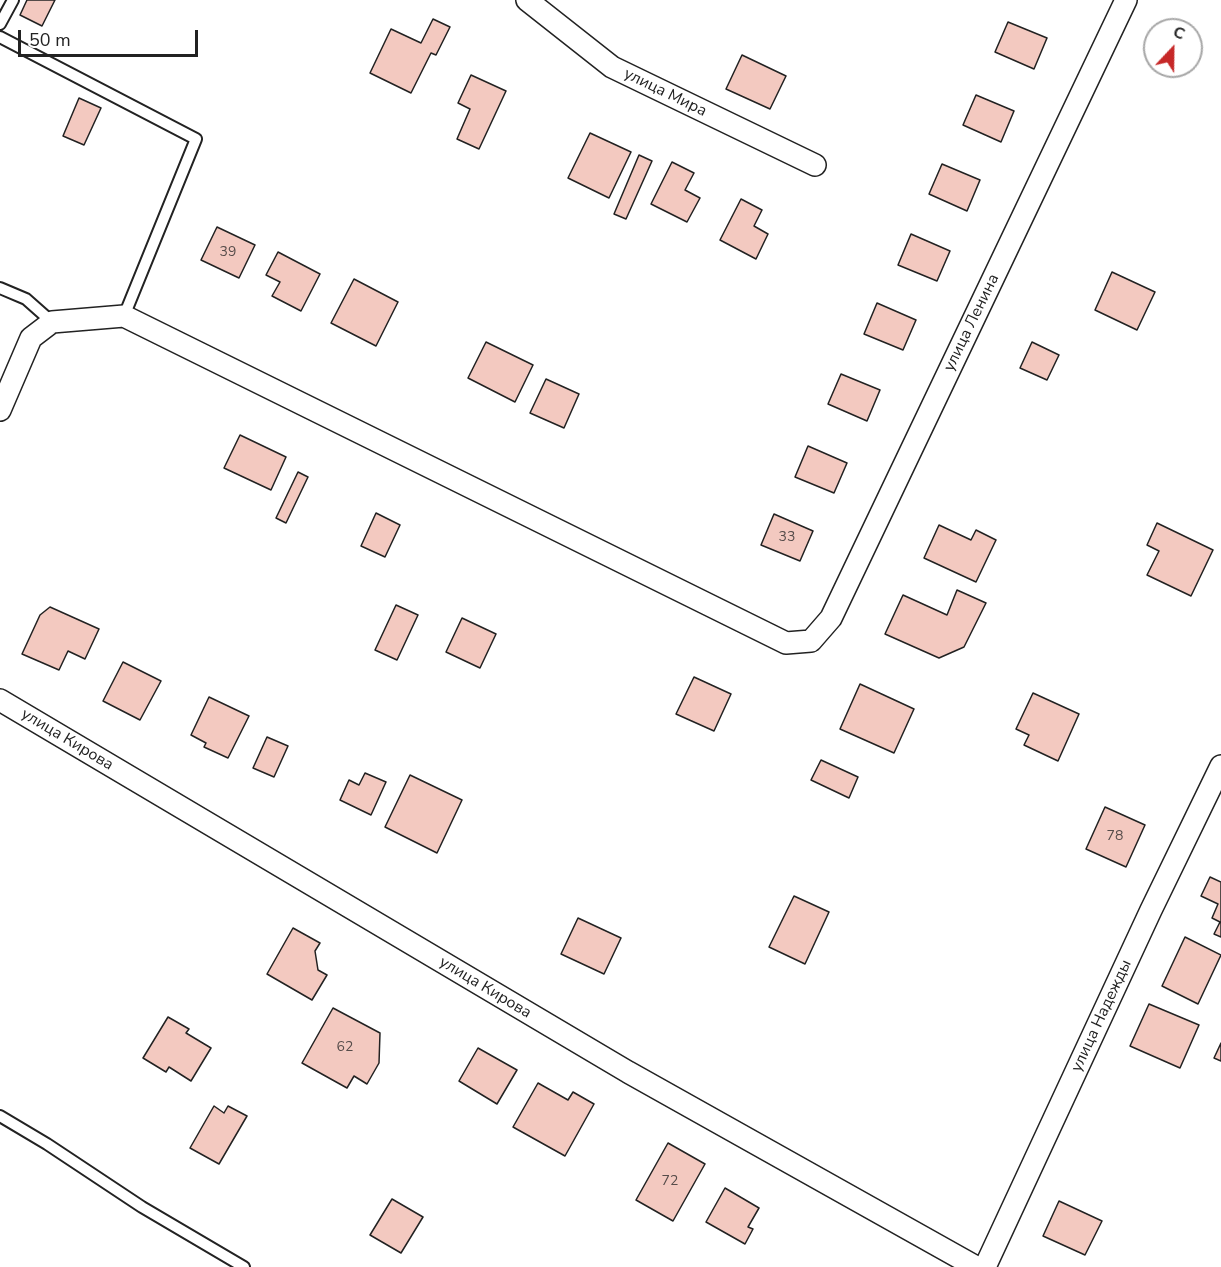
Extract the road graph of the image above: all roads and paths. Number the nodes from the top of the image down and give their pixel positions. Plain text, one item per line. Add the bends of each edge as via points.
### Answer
1 (13, 0) edge
2 (527, 0) edge
3 (1126, 0) edge
4 (0, 24) edge
5 (0, 37) edge
6 (815, 165) dead end
7 (0, 288) edge
8 (124, 316) junction
9 (52, 322) junction
10 (0, 410) edge
11 (0, 700) edge
12 (1221, 766) edge
13 (0, 1116) edge
14 (244, 1267) edge
15 (976, 1267) edge
16 (985, 1267) edge

1 - 4 lane
2 - 6 street, улица Мира via 612,67
3 - 8 street, улица Ленина via 831,618 811,640 786,643
5 - 8 lane via 195,139
7 - 9 lane via 26,299
8 - 9 street
9 - 10 street via 31,338
11 - 15 street, улица Кирова via 628,1072
12 - 16 street, улица Надежды
13 - 14 lane

